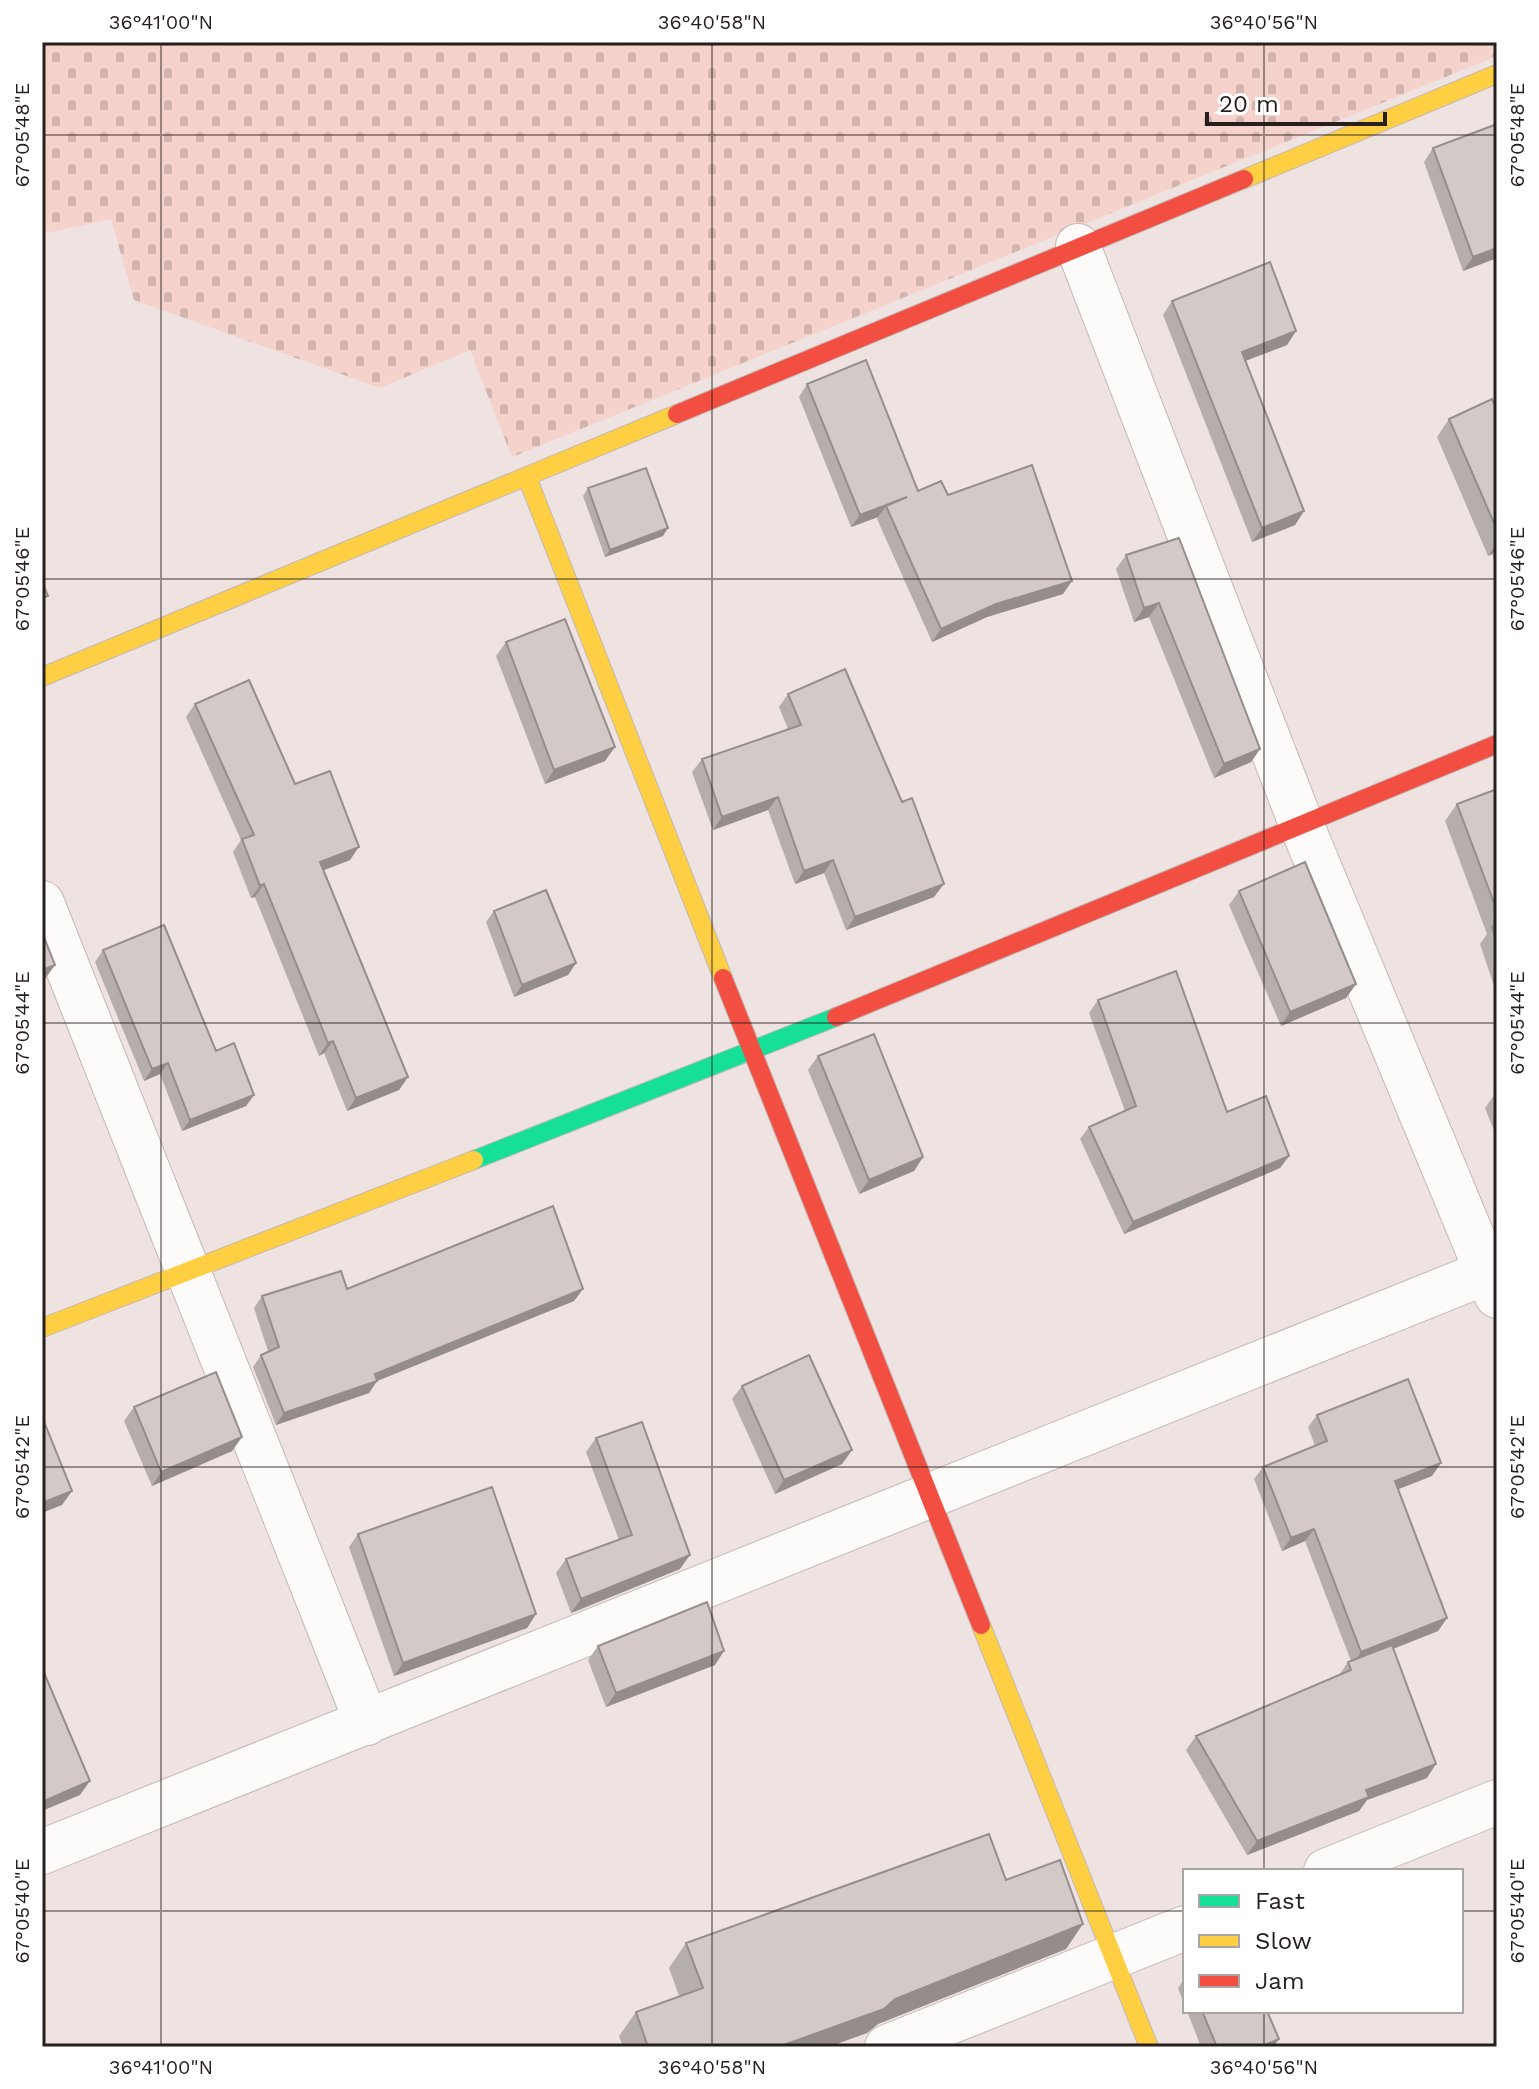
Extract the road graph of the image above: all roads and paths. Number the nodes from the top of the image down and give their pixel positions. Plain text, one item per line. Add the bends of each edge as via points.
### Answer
1 (1497, 74) edge
2 (1078, 246) junction
3 (527, 477) junction
4 (42, 677) edge
5 (1497, 744) edge
6 (1302, 826) junction
7 (42, 903) edge
8 (752, 1052) junction
9 (187, 1270) junction
10 (1494, 1279) edge
11 (42, 1328) edge
12 (931, 1496) junction
13 (367, 1723) junction
14 (1497, 1802) edge
15 (42, 1852) edge
16 (1331, 1869) edge
17 (1183, 1929) edge
18 (1113, 1956) junction
19 (887, 2047) edge
20 (1149, 2047) edge

1 - 2 street
2 - 3 street
2 - 6 street
3 - 4 street
3 - 8 street
5 - 6 street
6 - 8 street
6 - 10 street
7 - 9 street
8 - 9 street
8 - 12 street
9 - 11 street
9 - 13 street
10 - 12 street
12 - 13 street
12 - 18 street
13 - 15 street
14 - 16 street
17 - 18 street
18 - 19 street
18 - 20 street

